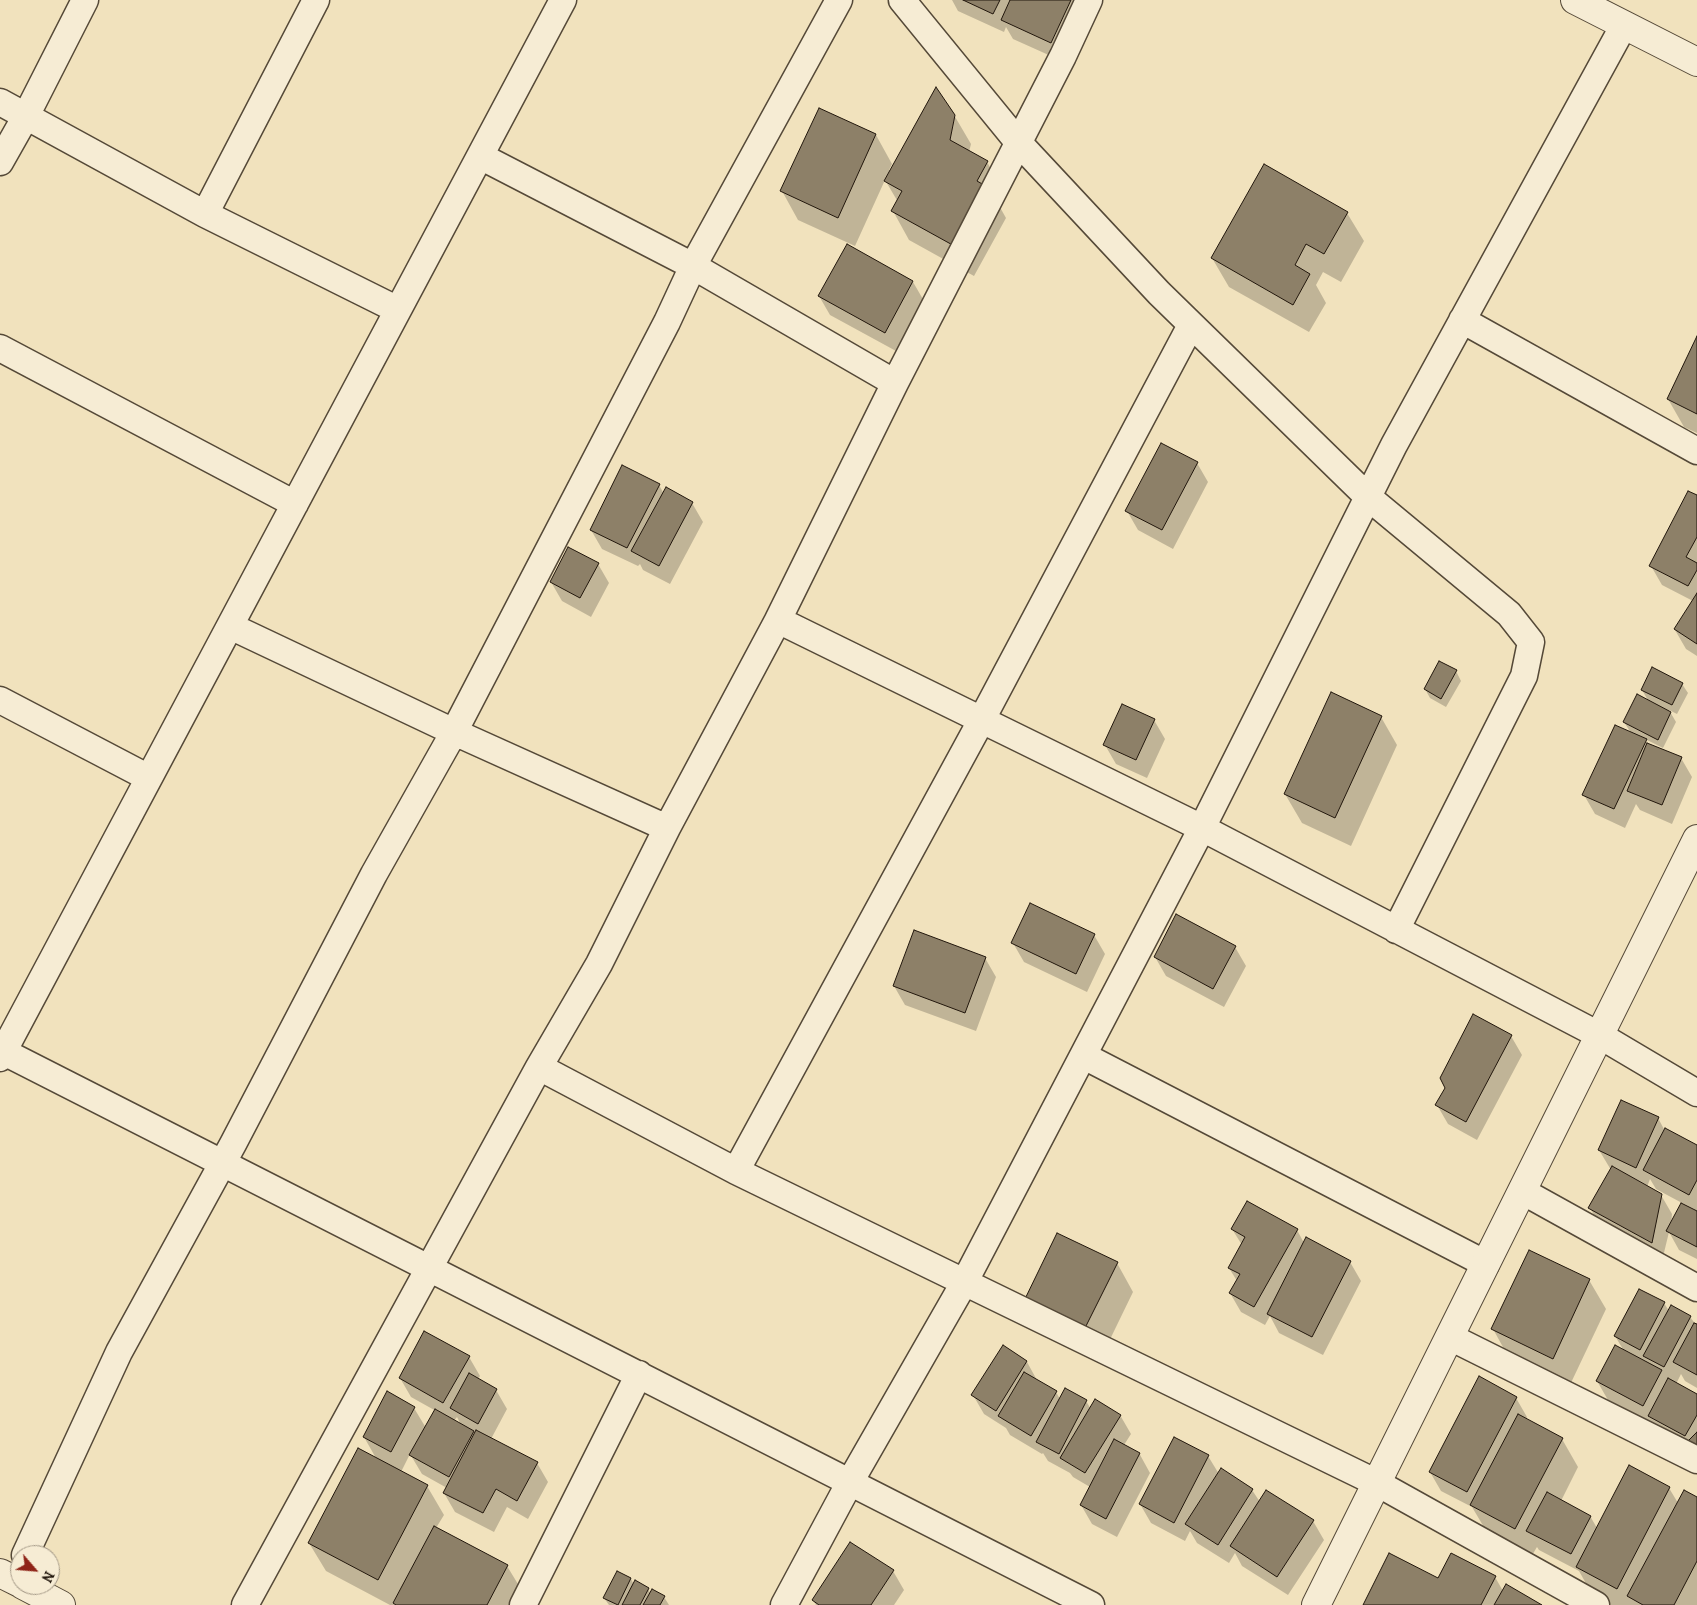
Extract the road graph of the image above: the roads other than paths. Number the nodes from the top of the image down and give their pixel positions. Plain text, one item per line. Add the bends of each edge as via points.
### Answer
1 (85, 0) edge
2 (316, 0) edge
3 (563, 0) edge
4 (840, 0) edge
5 (902, 0) edge
6 (1089, 0) edge
7 (1576, 0) edge
8 (1624, 25) junction
9 (1697, 62) edge
10 (0, 102) edge
11 (26, 116) junction
12 (1018, 142) junction
13 (480, 156) junction
14 (0, 162) edge
15 (205, 214) junction
16 (693, 266) junction
17 (398, 310) junction
18 (1462, 320) junction
19 (1191, 325) junction
20 (0, 348) edge
21 (895, 383) junction
22 (1697, 451) edge
23 (1368, 497) junction
24 (295, 504) junction
25 (778, 620) junction
26 (230, 626) junction
27 (0, 700) edge
28 (981, 721) junction
29 (454, 732) junction
30 (149, 778) junction
31 (667, 828) junction
32 (1202, 828) junction
33 (1697, 839) edge
34 (1396, 930) junction
35 (1599, 1035) junction
36 (1, 1053) edge
37 (1084, 1056) junction
38 (538, 1067) junction
39 (1697, 1093) edge
40 (223, 1163) junction
41 (736, 1171) junction
42 (1522, 1191) junction
43 (1486, 1264) junction
44 (430, 1268) junction
45 (964, 1283) junction
46 (1697, 1288) edge
47 (1450, 1336) junction
48 (639, 1374) junction
49 (1697, 1460) edge
50 (850, 1482) junction
51 (1377, 1483) junction
52 (29, 1545) edge
53 (45, 1595) edge
54 (1052, 1596) edge
55 (61, 1605) edge
56 (245, 1605) edge
57 (523, 1605) edge
58 (784, 1605) edge
59 (1091, 1605) edge
60 (1316, 1605) edge
61 (1596, 1605) edge

1 - 11 street
2 - 15 street
3 - 13 street
4 - 16 street
5 - 12 street
6 - 12 street
7 - 8 street
8 - 9 street
8 - 18 street
10 - 11 street
11 - 14 street
11 - 15 street
12 - 19 street
12 - 21 street
13 - 16 street
13 - 17 street
15 - 17 street
16 - 21 street
16 - 29 street
17 - 24 street
18 - 22 street
18 - 23 street
19 - 23 street
19 - 28 street
20 - 24 street
21 - 25 street
23 - 32 street
23 - 34 street via 1509,614 1531,642 1524,676
24 - 26 street
25 - 28 street
25 - 31 street
26 - 29 street
26 - 30 street
27 - 30 street
28 - 32 street
28 - 41 street
29 - 31 street
29 - 40 street via 374,874
30 - 36 street
31 - 38 street via 599,964
32 - 34 street
32 - 37 street
33 - 35 street
34 - 35 street
35 - 39 street
35 - 42 street
36 - 40 street
37 - 43 street
37 - 45 street
38 - 41 street
38 - 44 street
40 - 44 street
40 - 52 street via 119,1352
41 - 45 street
42 - 43 street
42 - 46 street
43 - 47 street
44 - 48 street
44 - 56 street
45 - 50 street
45 - 51 street
47 - 49 street
47 - 51 street
48 - 50 street
48 - 57 street
50 - 54 street
50 - 58 street
51 - 60 street
51 - 61 street
53 - 55 street
54 - 59 street

